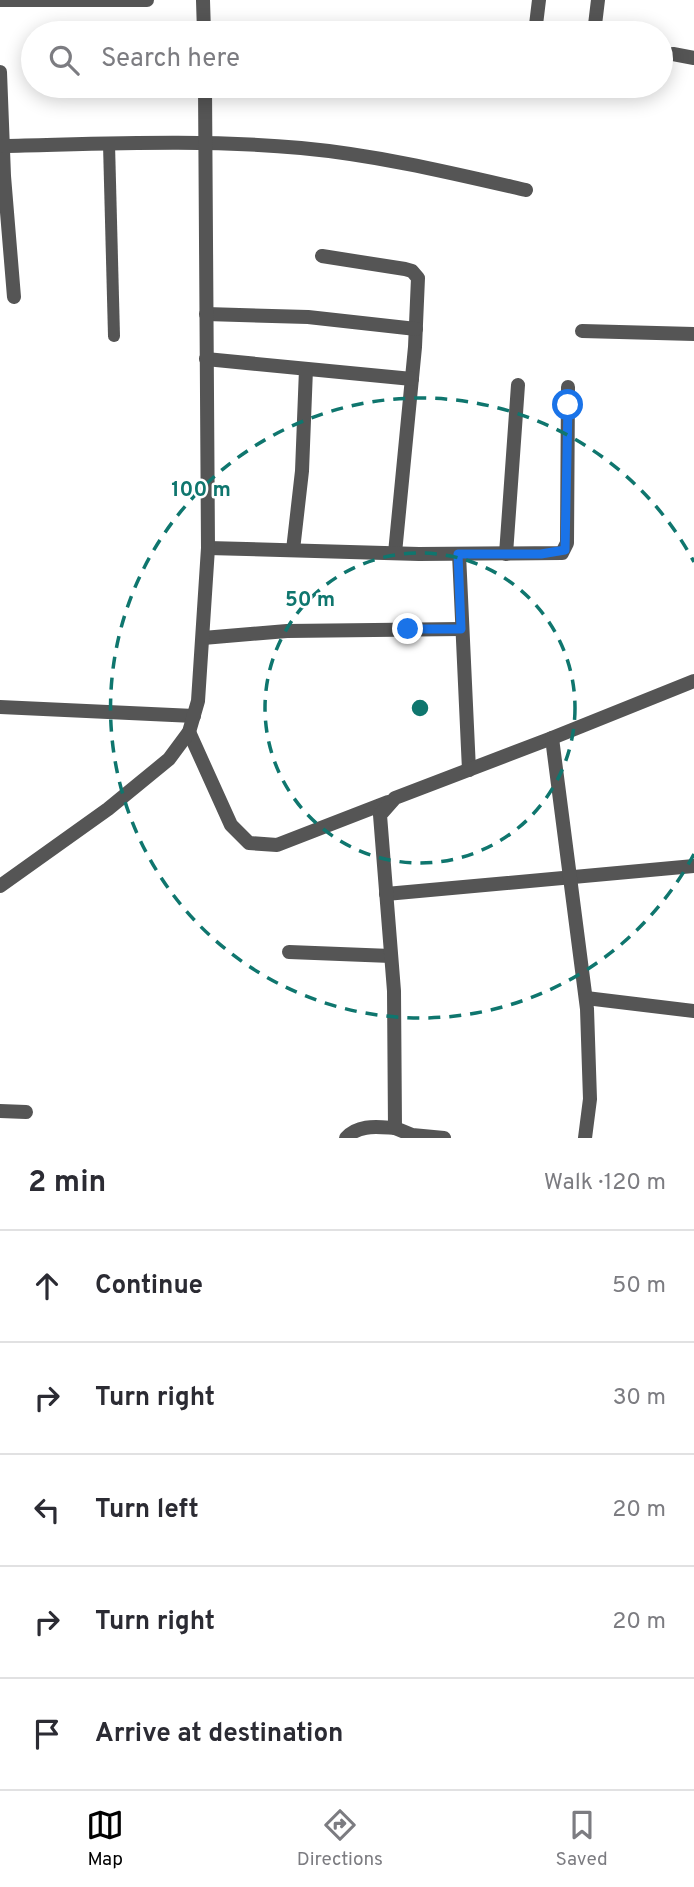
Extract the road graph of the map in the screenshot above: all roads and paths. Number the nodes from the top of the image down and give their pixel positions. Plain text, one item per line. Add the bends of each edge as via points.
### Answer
1 (0, 0) edge
2 (147, 0) edge
3 (203, 0) edge
4 (539, 0) edge
5 (598, 0) edge
6 (204, 21) edge
7 (536, 21) edge
8 (595, 21) edge
9 (673, 54) dead end
10 (694, 58) edge
11 (0, 72) edge
12 (205, 98) edge
13 (1, 110) edge
14 (207, 143) junction
15 (109, 144) junction
16 (3, 146) junction
17 (526, 190) dead end
18 (322, 256) dead end
19 (14, 297) dead end
20 (206, 314) junction
21 (416, 330) junction
22 (582, 331) dead end
23 (694, 334) edge
24 (114, 336) dead end
25 (206, 359) junction
26 (306, 369) junction
27 (412, 379) junction
28 (518, 385) dead end
29 (568, 387) dead end
30 (208, 548) junction
31 (293, 550) junction
32 (395, 553) junction
33 (458, 554) junction
34 (506, 554) junction
35 (461, 629) junction
36 (203, 638) junction
37 (694, 681) edge
38 (0, 707) edge
39 (194, 716) junction
40 (189, 732) junction
41 (552, 738) junction
42 (469, 770) junction
43 (388, 802) junction
44 (694, 866) edge
45 (571, 877) junction
46 (0, 886) edge
47 (386, 894) junction
48 (289, 952) dead end
49 (391, 957) junction
50 (586, 998) junction
51 (694, 1012) edge
52 (0, 1111) edge
53 (26, 1112) dead end
54 (395, 1128) junction
55 (346, 1138) edge
56 (436, 1138) edge
57 (589, 1138) edge

1 - 2 street
3 - 6 street
4 - 7 street
5 - 8 street
9 - 10 street
11 - 13 street
12 - 14 street
13 - 16 street
14 - 15 street
14 - 17 street via 326,151
14 - 20 street
15 - 16 street
15 - 24 lane
16 - 19 street
18 - 21 street via 416,274
20 - 21 street via 309,317
20 - 25 street
21 - 27 street
22 - 23 street
25 - 26 street
25 - 30 street
26 - 27 street
26 - 31 street
27 - 32 street
28 - 34 street
29 - 34 street via 565,550 558,554
30 - 31 street
30 - 36 street
31 - 32 street
32 - 33 street
33 - 34 street
33 - 35 street
35 - 36 street via 287,631
35 - 42 street
36 - 39 street
37 - 41 street
38 - 39 street
39 - 40 street
40 - 43 street via 231,825 249,843 277,845
40 - 46 street via 169,759 108,809
41 - 42 street
41 - 45 street
42 - 43 street
43 - 47 street via 380,815
44 - 45 street
45 - 47 street
45 - 50 street
47 - 49 street
48 - 49 street
49 - 54 street
50 - 51 street
50 - 57 street
52 - 53 street
54 - 55 street via 370,1126 353,1130
54 - 56 street

